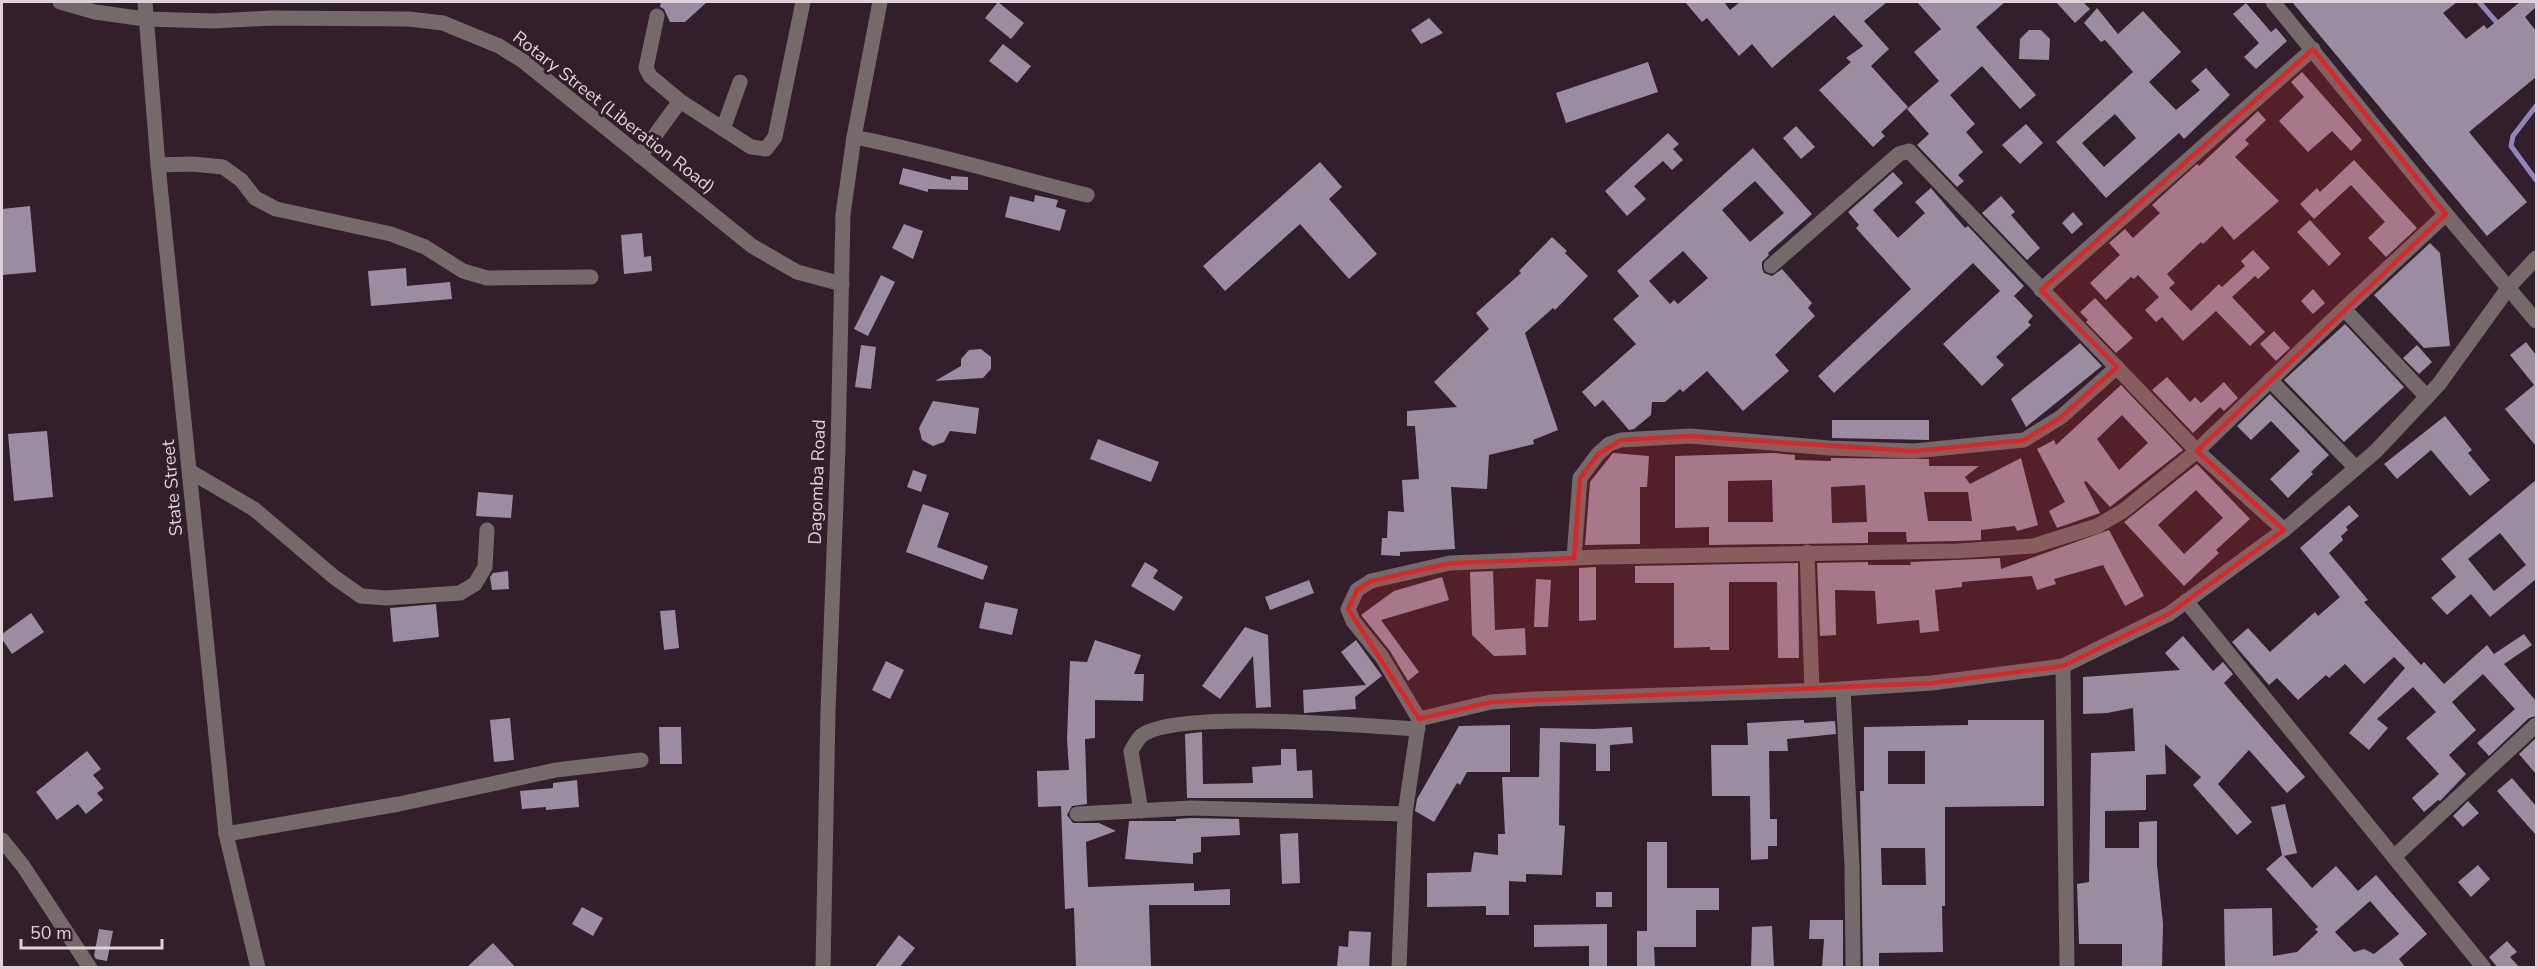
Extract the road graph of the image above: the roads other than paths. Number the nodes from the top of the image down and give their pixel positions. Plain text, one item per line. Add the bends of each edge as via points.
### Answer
1 (60, 2) edge
2 (145, 2) edge
3 (803, 2) edge
4 (876, 2) edge
5 (2273, 2) edge
6 (657, 16) dead end
7 (145, 20) junction
8 (2313, 49) junction
9 (740, 82) dead end
10 (680, 101) junction
11 (723, 129) junction
12 (854, 137) junction
13 (640, 156) junction
14 (158, 165) junction
15 (1088, 195) dead end
16 (2446, 214) junction
17 (2536, 258) edge
18 (1771, 266) dead end
19 (591, 277) dead end
20 (842, 284) junction
21 (2509, 287) junction
22 (2042, 290) junction
23 (2344, 309) junction
24 (2536, 321) edge
25 (2117, 367) junction
26 (2270, 380) junction
27 (2427, 397) junction
28 (2197, 451) junction
29 (2356, 468) junction
30 (190, 472) junction
31 (2284, 530) junction
32 (488, 531) dead end
33 (1807, 552) junction
34 (1574, 558) junction
35 (2186, 601) junction
36 (2063, 666) junction
37 (1843, 689) junction
38 (1812, 690) junction
39 (1418, 724) junction
40 (2536, 725) edge
41 (641, 760) dead end
42 (1141, 811) junction
43 (1077, 814) dead end
44 (1405, 814) junction
45 (226, 834) junction
46 (2, 840) edge
47 (2395, 856) junction
48 (90, 968) edge
49 (258, 968) edge
50 (823, 968) edge
51 (1399, 968) edge
52 (1853, 968) edge
53 (2067, 968) edge
54 (2484, 968) edge

1 - 7 street, Rotary Street (Liberation Road)
2 - 7 street, State Street
3 - 11 street via 771,144 766,148 751,147
4 - 12 street, Dagomba Road
5 - 8 street
6 - 10 street via 646,68
7 - 13 street, Rotary Street (Liberation Road) via 409,19 443,23 499,46 523,61
7 - 14 street, State Street
8 - 16 street
8 - 22 street
9 - 11 street
10 - 11 street
10 - 13 street
12 - 15 street
12 - 20 street, Dagomba Road via 843,214
13 - 20 street, Rotary Street (Liberation Road) via 752,246 797,272
14 - 19 street via 223,167 241,180 255,198 276,209 391,234 425,247 463,271 487,278
14 - 30 street, State Street
16 - 21 street
16 - 23 street
17 - 21 street
18 - 22 street via 1899,154 1909,151
20 - 50 street, Dagomba Road
21 - 24 street
21 - 27 street
22 - 25 street
23 - 26 street
23 - 27 street
25 - 28 street
25 - 34 street via 2061,417 2024,441 1914,451 1690,436 1609,444 1580,478
26 - 28 street
26 - 29 street
27 - 29 street
28 - 31 street
28 - 33 street via 2123,511 2097,526 2033,546 1958,551
29 - 31 street
30 - 32 street via 254,509 361,596 460,593 475,584 485,567
30 - 45 street, State Street
31 - 35 street
33 - 34 street
33 - 38 street
34 - 39 street via 1450,563 1371,581 1357,590 1348,609 1353,621 1382,657
35 - 36 street via 2169,614
35 - 47 street
36 - 37 street via 1932,683
36 - 53 street
37 - 38 street
37 - 52 street
38 - 39 street via 1491,702
39 - 42 street via 1187,722 1152,731 1142,735 1131,752
39 - 44 street
40 - 47 street
41 - 45 street via 556,770 399,804
42 - 43 street
42 - 44 street via 1191,808
44 - 51 street
45 - 49 street, State Street
46 - 48 street
47 - 54 street

